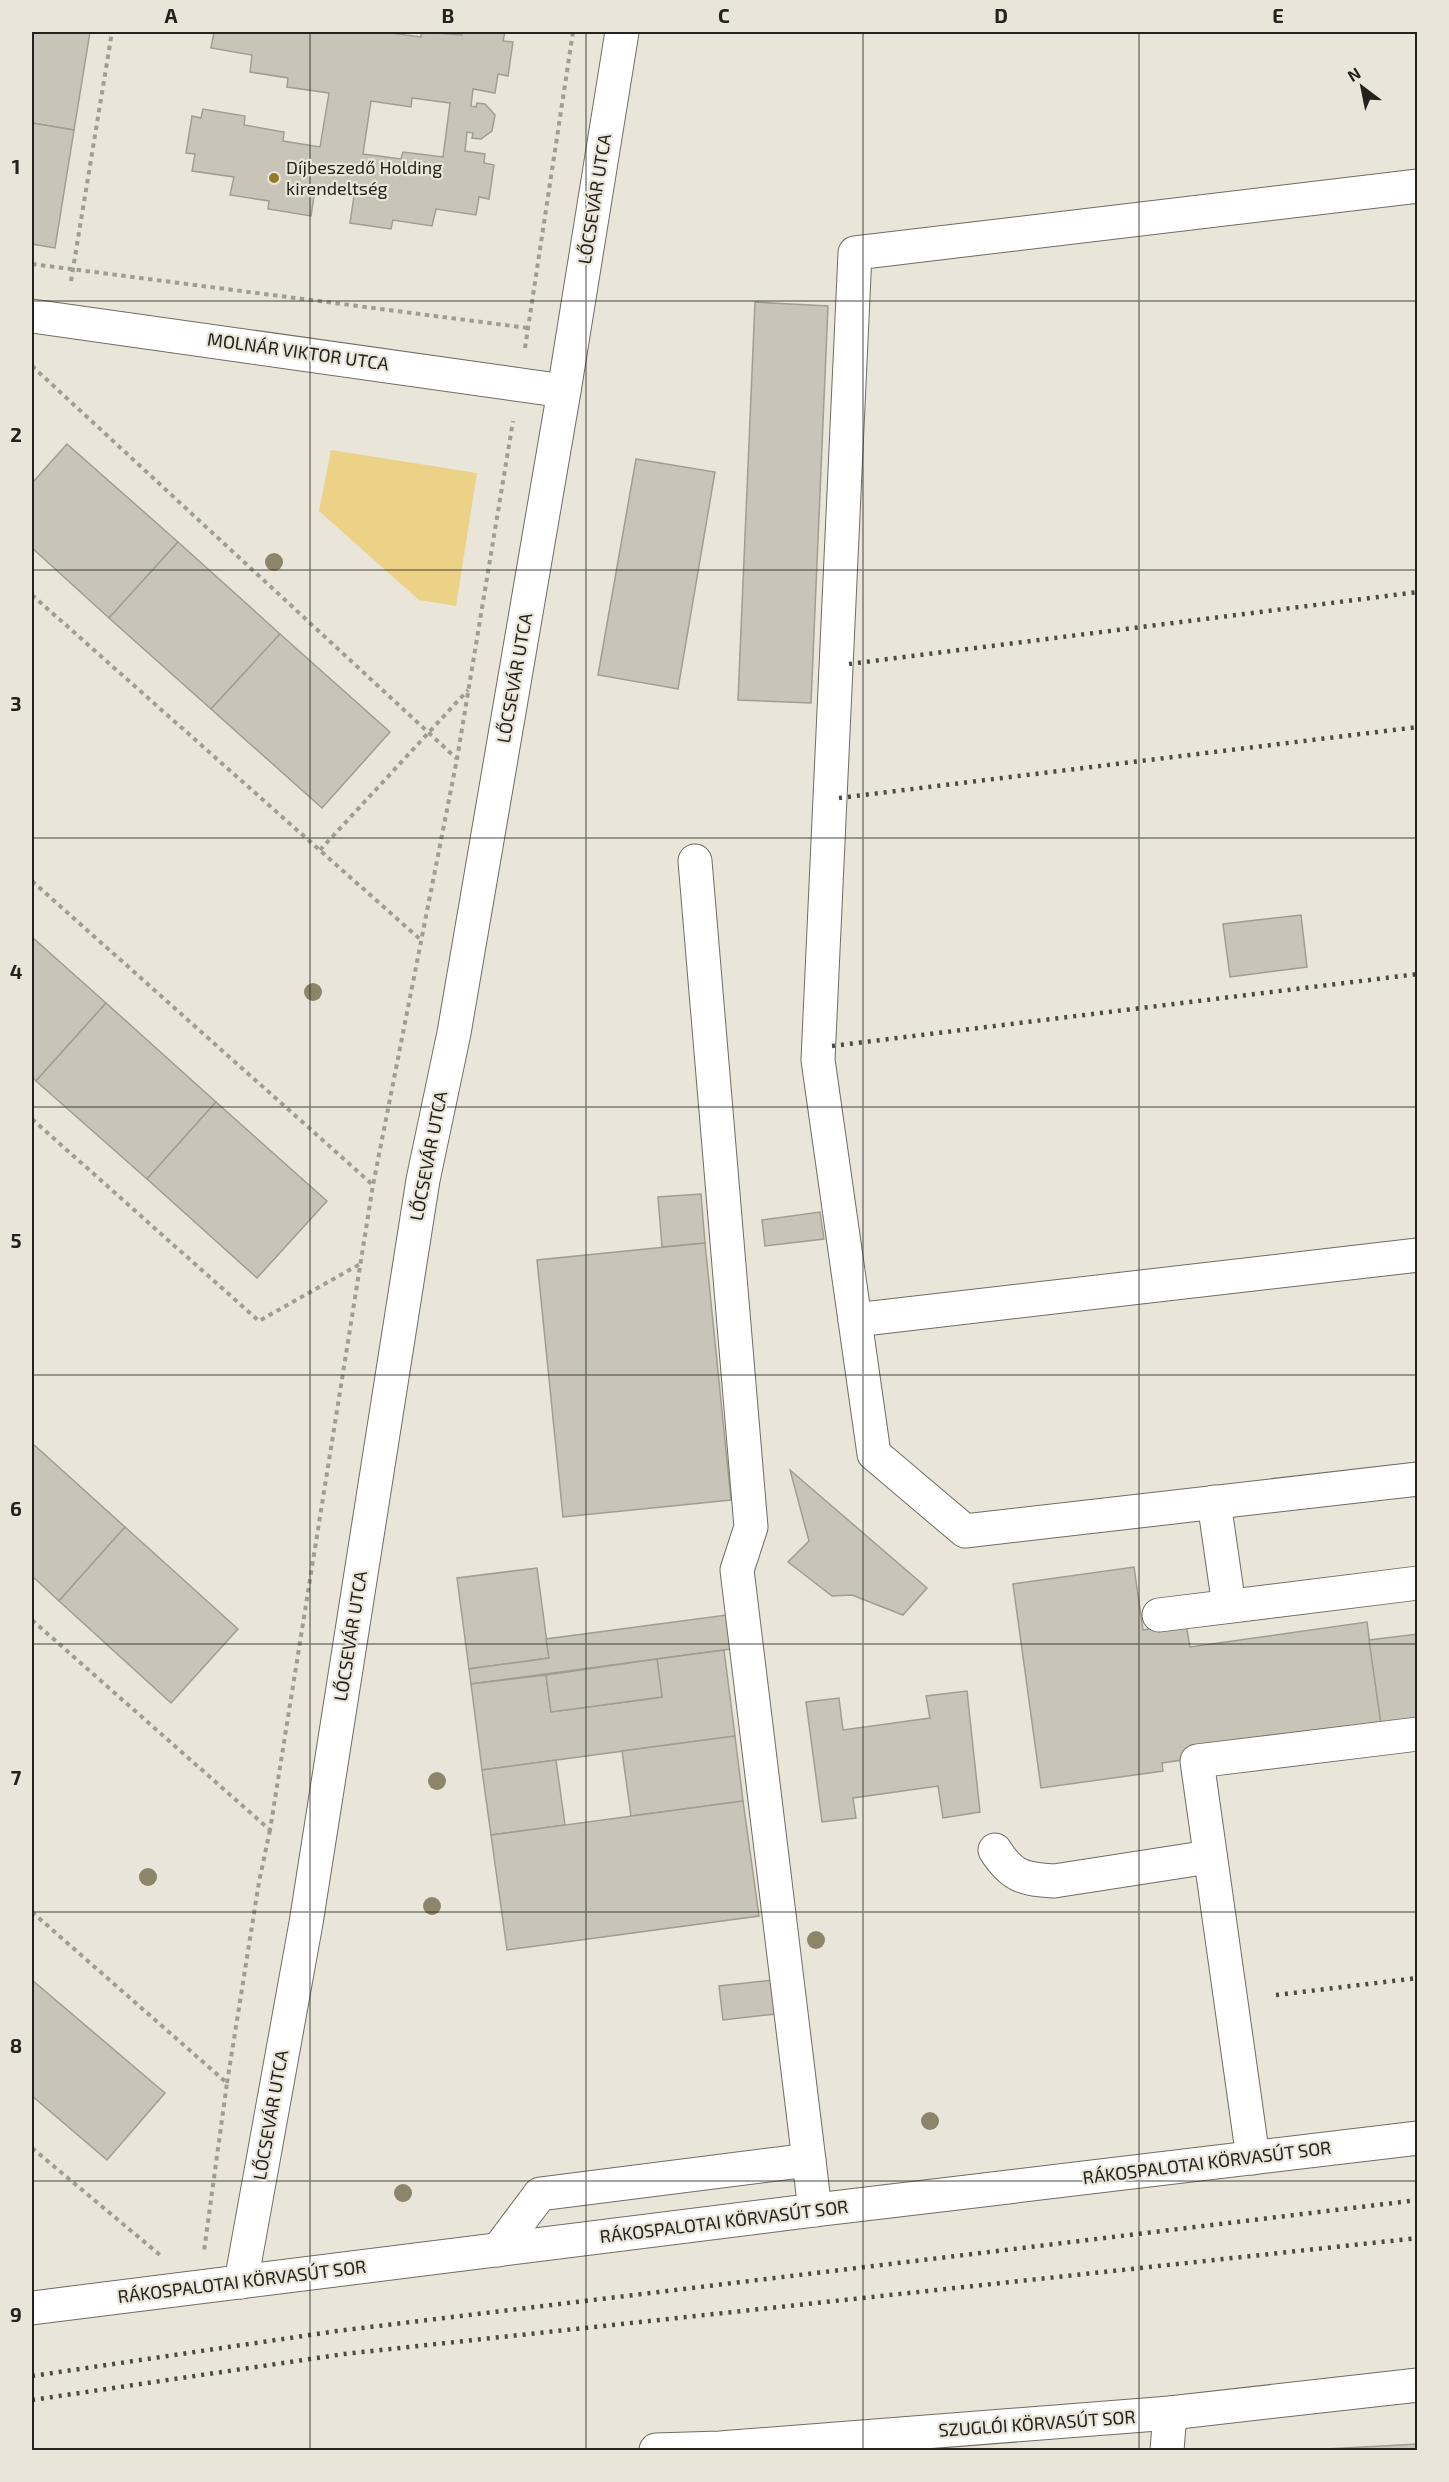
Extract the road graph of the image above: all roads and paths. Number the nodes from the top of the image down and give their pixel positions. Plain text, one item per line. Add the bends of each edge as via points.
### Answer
1 (112, 32) edge
2 (573, 32) edge
3 (622, 32) edge
4 (1418, 186) edge
5 (32, 264) edge
6 (73, 270) junction
7 (71, 281) dead end
8 (32, 316) edge
9 (528, 328) junction
10 (32, 366) edge
11 (519, 384) junction
12 (564, 391) junction
13 (32, 595) edge
14 (468, 690) junction
15 (428, 732) junction
16 (456, 759) junction
17 (321, 850) junction
18 (695, 861) dead end
19 (32, 881) edge
20 (422, 940) junction
21 (32, 1119) edge
22 (373, 1185) junction
23 (1418, 1255) edge
24 (360, 1264) junction
25 (855, 1320) junction
26 (1418, 1479) edge
27 (1214, 1502) junction
28 (1418, 1583) edge
29 (1229, 1606) junction
30 (1160, 1615) dead end
31 (32, 1620) edge
32 (1418, 1734) edge
33 (270, 1830) junction
34 (995, 1850) dead end
35 (1209, 1857) junction
36 (32, 1912) edge
37 (227, 2083) junction
38 (1418, 2138) edge
39 (32, 2148) edge
40 (1253, 2158) junction
41 (809, 2160) junction
42 (815, 2210) junction
43 (498, 2250) junction
44 (241, 2282) junction
45 (199, 2288) junction
46 (32, 2308) edge
47 (1418, 2385) edge
48 (1170, 2413) junction
49 (656, 2451) edge
50 (1167, 2451) edge

1 - 6 path
2 - 9 path
3 - 12 street, LŐCSEVÁR UTCA
4 - 25 street via 855,253 818,1060
5 - 6 path
6 - 7 path
6 - 9 path
8 - 11 street, MOLNÁR VIKTOR UTCA
9 - 11 path
10 - 15 path
11 - 12 street, MOLNÁR VIKTOR UTCA
11 - 14 path
12 - 44 street, LŐCSEVÁR UTCA via 456,1021 423,1180 306,1923
13 - 17 path
14 - 15 path
14 - 16 path
15 - 16 path
15 - 17 path
16 - 20 path
17 - 20 path
18 - 41 street via 751,1527 737,1570
19 - 22 path
20 - 22 path
21 - 24 path via 259,1321
22 - 24 path
23 - 25 street
24 - 33 path
25 - 27 street via 874,1454 964,1531
26 - 27 street
27 - 29 street
28 - 29 street
29 - 30 street
31 - 33 path
32 - 35 street via 1197,1761
33 - 37 path
34 - 35 street via 1016,1875 1054,1881
35 - 40 street
36 - 37 path
37 - 45 path
38 - 40 street, RÁKOSPALOTAI KÖRVASÚT SOR
39 - 45 path
40 - 42 street, RÁKOSPALOTAI KÖRVASÚT SOR
41 - 42 street
41 - 43 street via 540,2194
42 - 43 street, RÁKOSPALOTAI KÖRVASÚT SOR
43 - 44 street, RÁKOSPALOTAI KÖRVASÚT SOR
44 - 45 street, RÁKOSPALOTAI KÖRVASÚT SOR
45 - 46 street, RÁKOSPALOTAI KÖRVASÚT SOR
47 - 48 street, SZUGLÓI KÖRVASÚT SOR
48 - 49 street, SZUGLÓI KÖRVASÚT SOR
48 - 50 street

